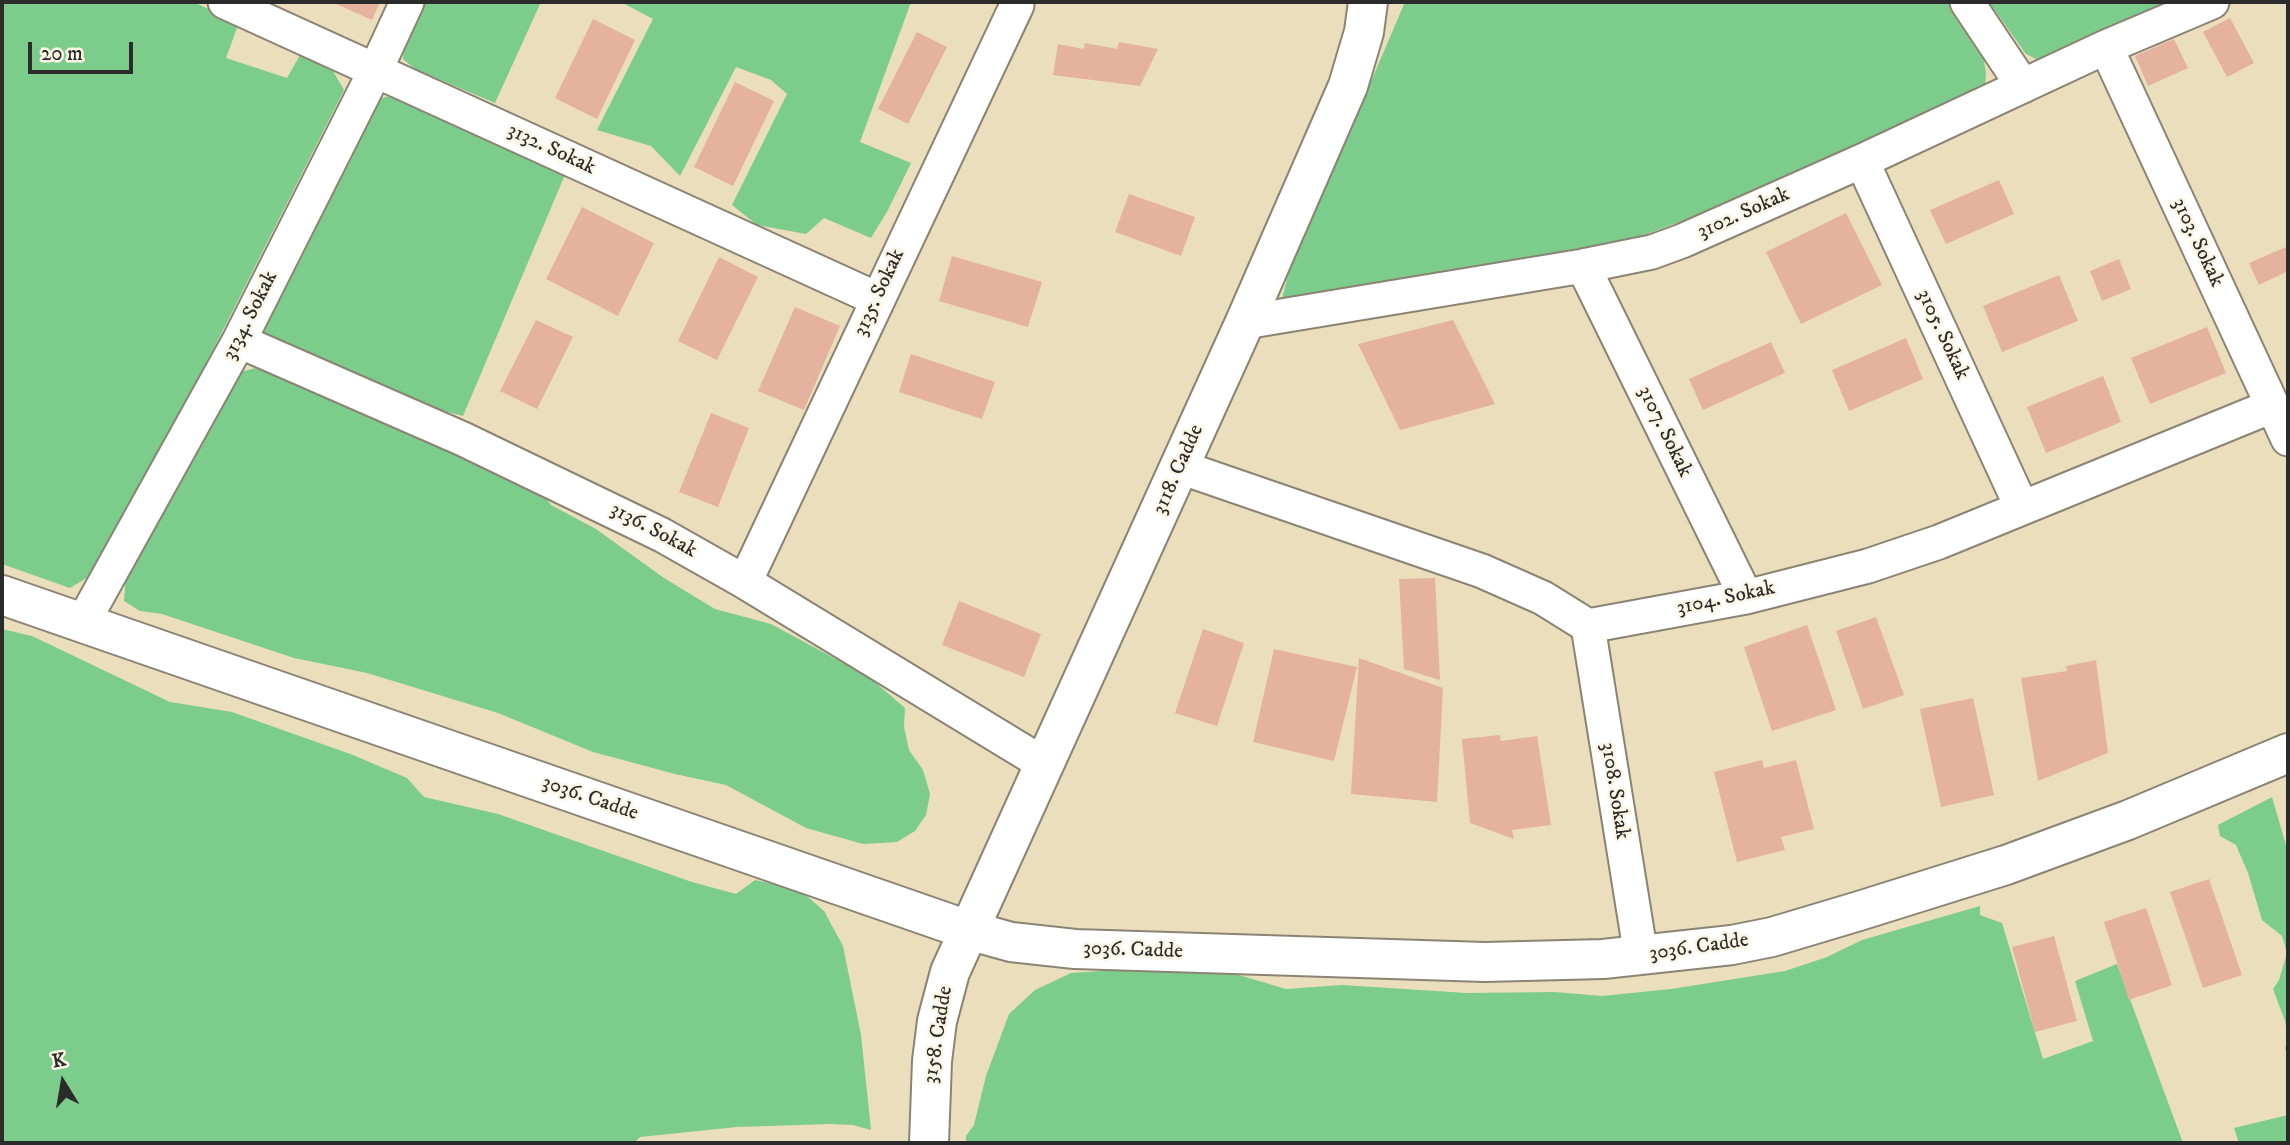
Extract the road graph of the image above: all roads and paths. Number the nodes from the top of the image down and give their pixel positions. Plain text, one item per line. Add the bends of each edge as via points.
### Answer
1 (225, 2) edge
2 (407, 2) edge
3 (1368, 2) edge
4 (1967, 2) edge
5 (2212, 2) edge
6 (1018, 3) edge
7 (2106, 47) junction
8 (376, 69) junction
9 (2023, 86) junction
10 (1862, 161) junction
11 (1583, 266) junction
12 (877, 299) junction
13 (1245, 322) junction
14 (239, 341) junction
15 (2272, 406) junction
16 (2288, 439) edge
17 (1180, 467) junction
18 (2022, 508) junction
19 (745, 582) junction
20 (2, 595) edge
21 (1746, 597) junction
22 (82, 624) junction
23 (1588, 626) junction
24 (2288, 753) edge
25 (1044, 764) junction
26 (968, 930) junction
27 (1641, 956) junction
28 (929, 1143) edge

1 - 8 street, 3132. Sokak
2 - 8 street, 3134. Sokak
3 - 13 street, 3118. Cadde via 1348,86
4 - 9 street
5 - 7 street, 3102. Sokak
6 - 12 street, 3135. Sokak
7 - 9 street, 3102. Sokak
7 - 15 street, 3103. Sokak
8 - 12 street, 3132. Sokak
8 - 14 street, 3134. Sokak
9 - 10 street, 3102. Sokak
10 - 11 street, 3102. Sokak via 1682,241
10 - 18 street, 3105. Sokak
11 - 13 street, 3102. Sokak
11 - 21 street, 3107. Sokak
12 - 19 street, 3135. Sokak
13 - 17 street, 3118. Cadde
14 - 19 street, 3136. Sokak via 570,489
14 - 22 street, 3134. Sokak
15 - 16 street, 3103. Sokak
15 - 18 street, 3104. Sokak
17 - 23 street via 1482,571 1543,598
17 - 25 street, 3118. Cadde
18 - 21 street, 3104. Sokak via 1868,566
19 - 25 street, 3136. Sokak
20 - 22 street, 3036. Cadde
21 - 23 street, 3104. Sokak
22 - 26 street, 3036. Cadde
23 - 27 street, 3108. Sokak
24 - 27 street, 3036. Cadde via 2128,820 1908,897 1772,937
25 - 26 street, 3118. Cadde
26 - 27 street, 3036. Cadde via 1011,942 1075,949 1447,962
26 - 28 street, 3158. Cadde via 937,1021

